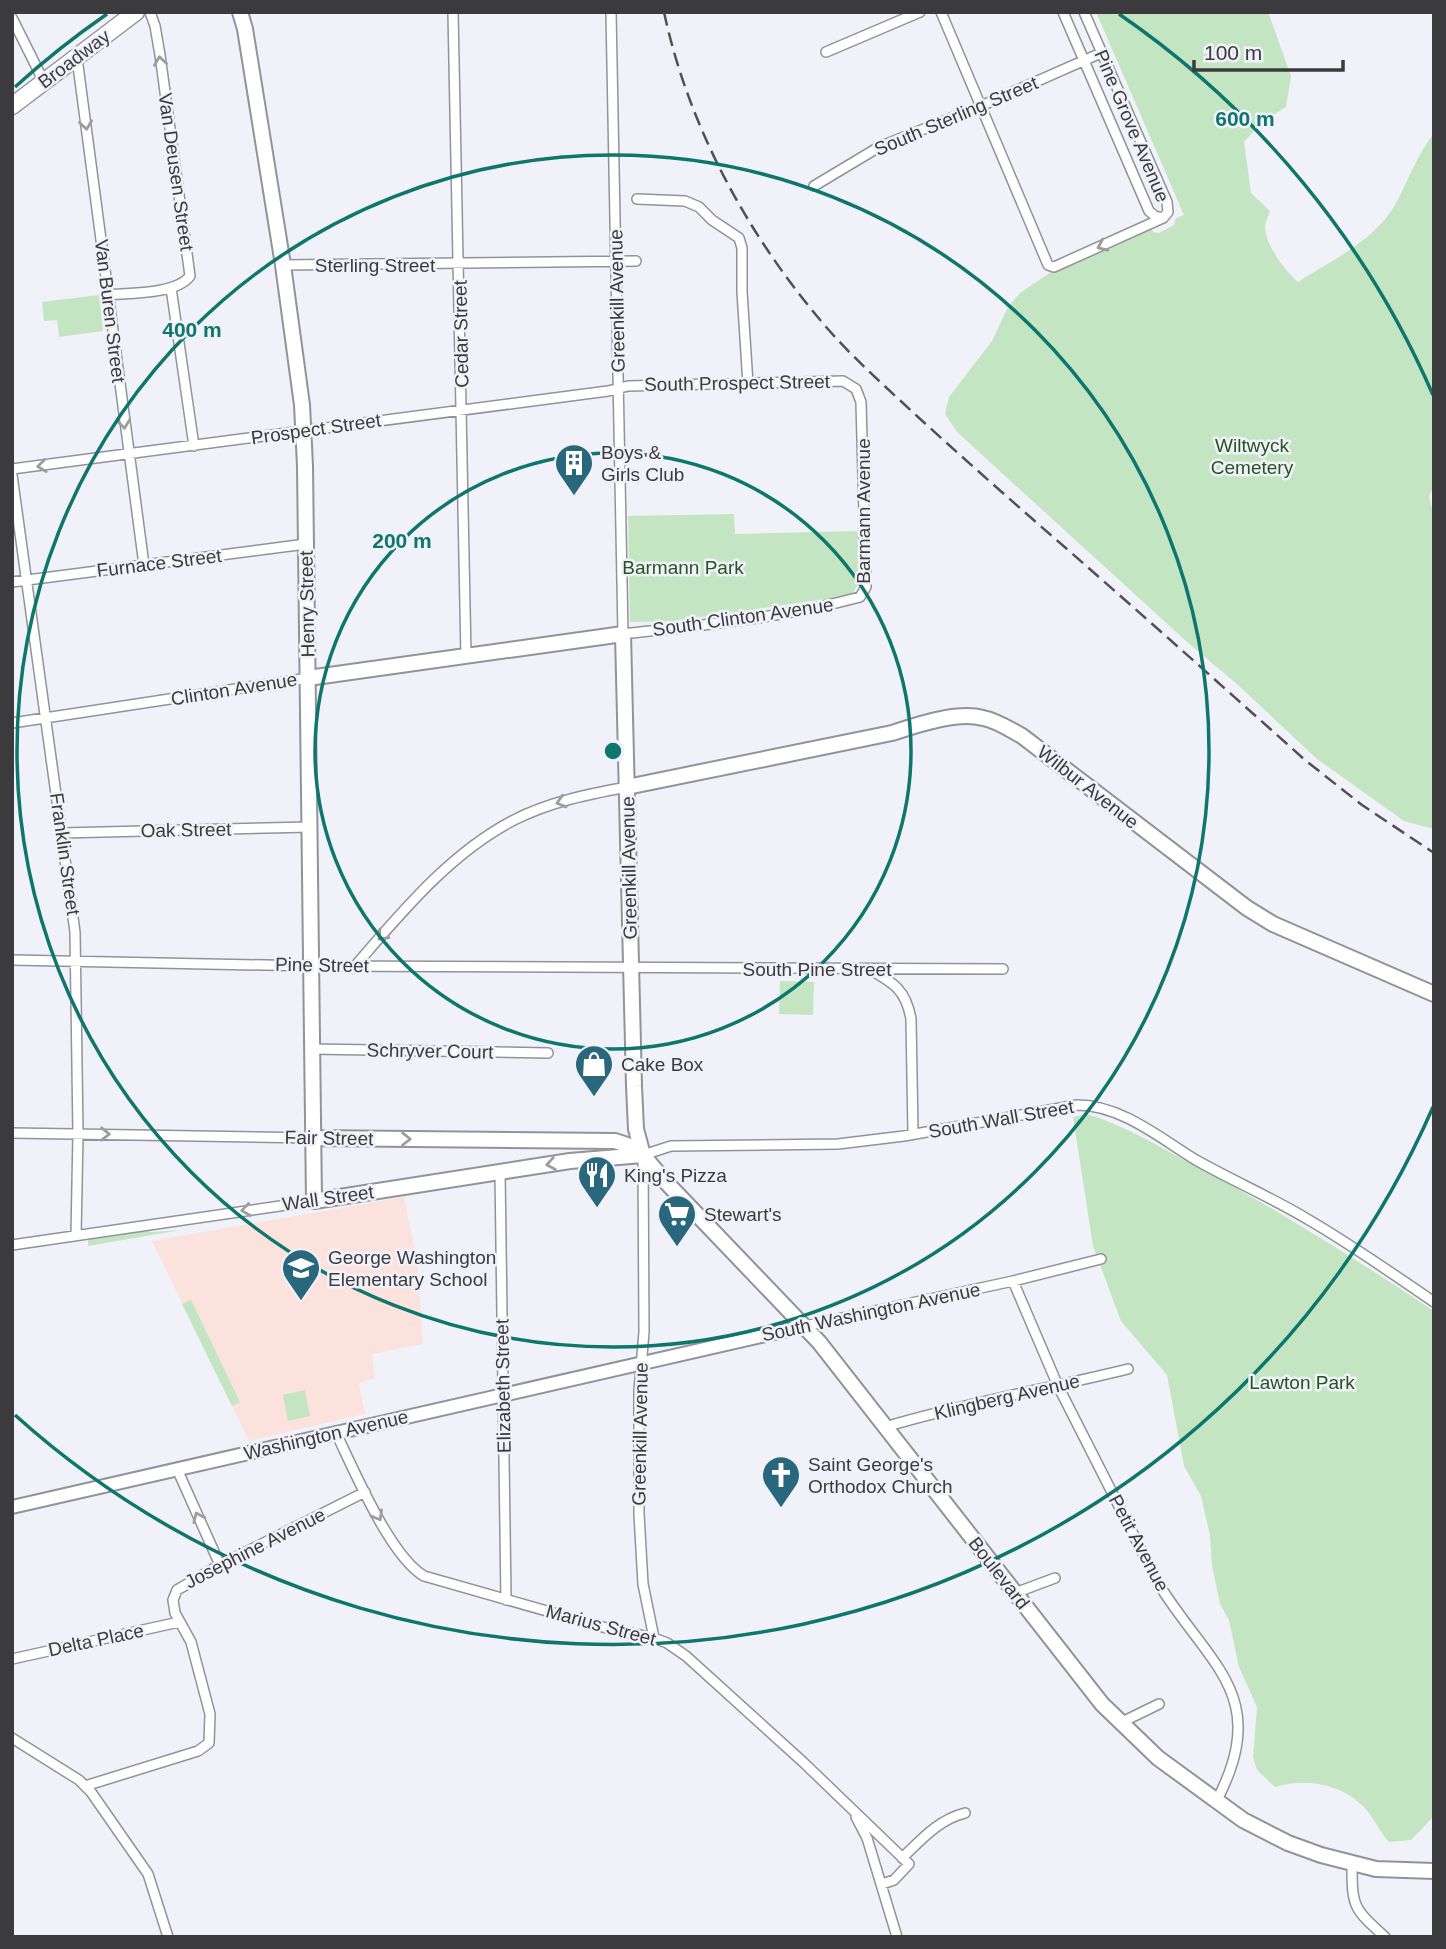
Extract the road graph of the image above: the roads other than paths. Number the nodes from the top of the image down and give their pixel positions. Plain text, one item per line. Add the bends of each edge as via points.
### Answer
1 (136, 12) edge
2 (150, 12) edge
3 (240, 12) edge
4 (453, 12) edge
5 (611, 12) edge
6 (920, 12) edge
7 (942, 12) edge
8 (1062, 12) edge
9 (1084, 12) edge
10 (12, 18) edge
11 (826, 52) dead end
12 (1101, 53) junction
13 (77, 58) junction
14 (1083, 61) junction
15 (44, 82) junction
16 (12, 106) edge
17 (981, 106) junction
18 (814, 186) dead end
19 (636, 199) dead end
20 (1163, 218) junction
21 (616, 261) junction
22 (636, 261) dead end
23 (459, 264) junction
24 (283, 265) junction
25 (171, 288) junction
26 (108, 295) junction
27 (748, 384) junction
28 (619, 388) junction
29 (462, 410) junction
30 (862, 427) joint
31 (304, 429) junction
32 (194, 446) junction
33 (128, 454) junction
34 (12, 472) edge
35 (306, 544) junction
36 (144, 565) junction
37 (27, 580) junction
38 (12, 582) edge
39 (862, 595) joint
40 (623, 634) junction
41 (466, 656) junction
42 (308, 678) junction
43 (47, 717) junction
44 (12, 723) edge
45 (627, 787) junction
46 (310, 827) junction
47 (62, 833) junction
48 (12, 960) edge
49 (77, 961) junction
50 (311, 966) junction
51 (355, 966) junction
52 (631, 967) junction
53 (869, 969) junction
54 (1003, 969) dead end
55 (1434, 995) edge
56 (312, 1049) junction
57 (548, 1053) dead end
58 (12, 1133) edge
59 (78, 1134) junction
60 (913, 1134) junction
61 (313, 1138) junction
62 (643, 1155) junction
63 (500, 1172) junction
64 (314, 1201) junction
65 (76, 1236) junction
66 (12, 1245) edge
67 (1101, 1259) dead end
68 (1013, 1281) junction
69 (1434, 1302) edge
70 (805, 1326) junction
71 (641, 1363) junction
72 (1128, 1369) dead end
73 (1058, 1386) junction
74 (503, 1394) junction
75 (886, 1427) junction
76 (336, 1433) junction
77 (177, 1469) junction
78 (365, 1492) junction
79 (12, 1507) edge
80 (220, 1565) junction
81 (1055, 1578) dead end
82 (1015, 1593) junction
83 (506, 1600) junction
84 (179, 1622) junction
85 (654, 1638) junction
86 (12, 1659) edge
87 (1158, 1704) dead end
88 (1120, 1723) junction
89 (12, 1738) edge
90 (85, 1786) junction
91 (1216, 1802) junction
92 (847, 1805) junction
93 (965, 1813) dead end
94 (905, 1861) junction
95 (1352, 1864) junction
96 (1434, 1871) edge
97 (882, 1884) junction
98 (168, 1937) edge
99 (897, 1937) edge
100 (1385, 1937) edge

1 - 13 highway, Broadway
25 -> 2 street, Van Deusen Street via 190,276 189,260
3 - 24 main road, Henry Street
4 - 23 street, Cedar Street
5 - 21 street, Greenkill Avenue
6 - 11 street
7 - 17 street
8 - 14 street, Pine Grove Avenue
9 - 12 street, Pine Grove Avenue
10 - 15 street
12 - 14 street, South Sterling Street
12 - 20 street, Pine Grove Avenue via 1167,202
13 - 15 highway, Broadway
13 -> 26 street, Van Buren Street
14 - 17 street, South Sterling Street
14 - 20 street, Pine Grove Avenue via 1149,211
15 - 16 highway, Broadway
17 - 18 street, South Sterling Street via 879,148
20 -> 17 street via 1054,267 1048,265
19 - 27 street via 685,201 739,238
21 - 22 street, Sterling Street
21 - 23 street, Sterling Street
21 - 28 street, Greenkill Avenue
23 - 24 street, Sterling Street
23 - 29 street, Cedar Street
24 - 31 main road, Henry Street
25 - 26 street
25 - 32 street
26 -> 33 street, Van Buren Street
27 - 28 street, South Prospect Street
27 - 30 street, South Prospect Street via 847,382 861,402
28 - 29 street, Prospect Street
28 - 40 street, Greenkill Avenue
29 - 31 street, Prospect Street
29 - 41 street, Cedar Street
30 - 39 street, Barmann Avenue via 866,587
31 - 32 street, Prospect Street
31 - 35 main road, Henry Street
32 - 33 street, Prospect Street
33 -> 34 street, Prospect Street
33 - 36 street, Van Buren Street
34 - 37 street, Franklin Street
35 - 36 street, Furnace Street
35 - 42 main road, Henry Street
36 - 37 street, Furnace Street
37 - 38 street, Furnace Street
37 - 43 street, Franklin Street
39 - 40 street, South Clinton Avenue via 715,624
40 - 41 main road, Clinton Avenue
40 - 45 main road, Greenkill Avenue
41 - 42 main road, Clinton Avenue
42 - 43 street, Clinton Avenue
42 - 46 main road, Henry Street
43 - 44 street, Clinton Avenue
43 - 47 street, Franklin Street
45 -> 51 street via 547,806 500,828 444,870
45 - 52 main road, Greenkill Avenue
45 - 55 main road, Wilbur Avenue via 962,717 980,717 1022,736 1247,908
46 - 47 street, Oak Street
46 - 50 main road, Henry Street
47 - 49 street, Franklin Street
48 - 49 street, Pine Street
49 - 50 street, Pine Street
49 - 59 street, Franklin Street
50 - 51 street, Pine Street
50 - 56 main road, Henry Street
51 - 52 street, Pine Street
52 - 53 street, South Pine Street
52 - 62 main road, Greenkill Avenue via 636,1129
53 - 54 street, South Pine Street
53 - 60 street via 888,980 908,1002
56 - 57 street, Schryver Court
56 - 61 main road, Henry Street
58 - 59 street, Fair Street
59 -> 61 street, Fair Street
59 - 65 street, Franklin Street
60 - 62 street, South Wall Street via 838,1143 671,1146
60 - 69 street, South Wall Street via 1077,1105 1114,1113 1309,1219
61 -> 62 main road, Fair Street via 615,1142
61 - 64 main road, Henry Street
62 -> 63 main road, Wall Street
62 - 70 main road, Boulevard
62 - 71 street, Greenkill Avenue via 645,1332
63 - 64 main road, Wall Street
63 - 74 street, Elizabeth Street
64 -> 65 street, Wall Street
65 - 66 street, Wall Street
67 - 68 street, South Washington Avenue
68 - 70 street, South Washington Avenue
68 - 73 street, Petit Avenue
70 - 71 main road, South Washington Avenue
70 - 75 main road, Boulevard
71 - 74 main road, Washington Avenue
71 - 85 street, Greenkill Avenue via 639,1514 643,1584
72 - 73 street, Klingberg Avenue
73 - 75 street, Klingberg Avenue
73 - 91 street, Petit Avenue via 1158,1583 1214,1660 1233,1697 1240,1729 1236,1756
74 - 76 main road, Washington Avenue
74 - 83 street, Elizabeth Street
75 - 82 main road, Boulevard
76 - 77 main road, Washington Avenue
76 - 78 street, Marius Street
77 - 79 main road, Washington Avenue
80 -> 77 street
78 - 80 street, Josephine Avenue
78 -> 83 street, Marius Street via 401,1557 416,1571
80 - 84 street, Josephine Avenue via 177,1590 173,1600
81 - 82 street
82 - 88 main road, Boulevard
83 - 85 street, Marius Street
84 - 86 street, Delta Place
84 - 90 street via 191,1642 210,1714 209,1743 198,1751
85 - 92 street, Marius Street via 686,1656
87 - 88 street
88 - 91 main road, Boulevard
89 - 90 street
90 - 98 street via 148,1874
91 - 95 main road, Boulevard via 1288,1843
92 - 94 street, Marius Street
92 - 97 street via 867,1838
93 - 94 street via 937,1825
94 - 97 street via 894,1880
95 - 96 main road, Boulevard
95 - 100 street via 1355,1907
97 - 99 street

